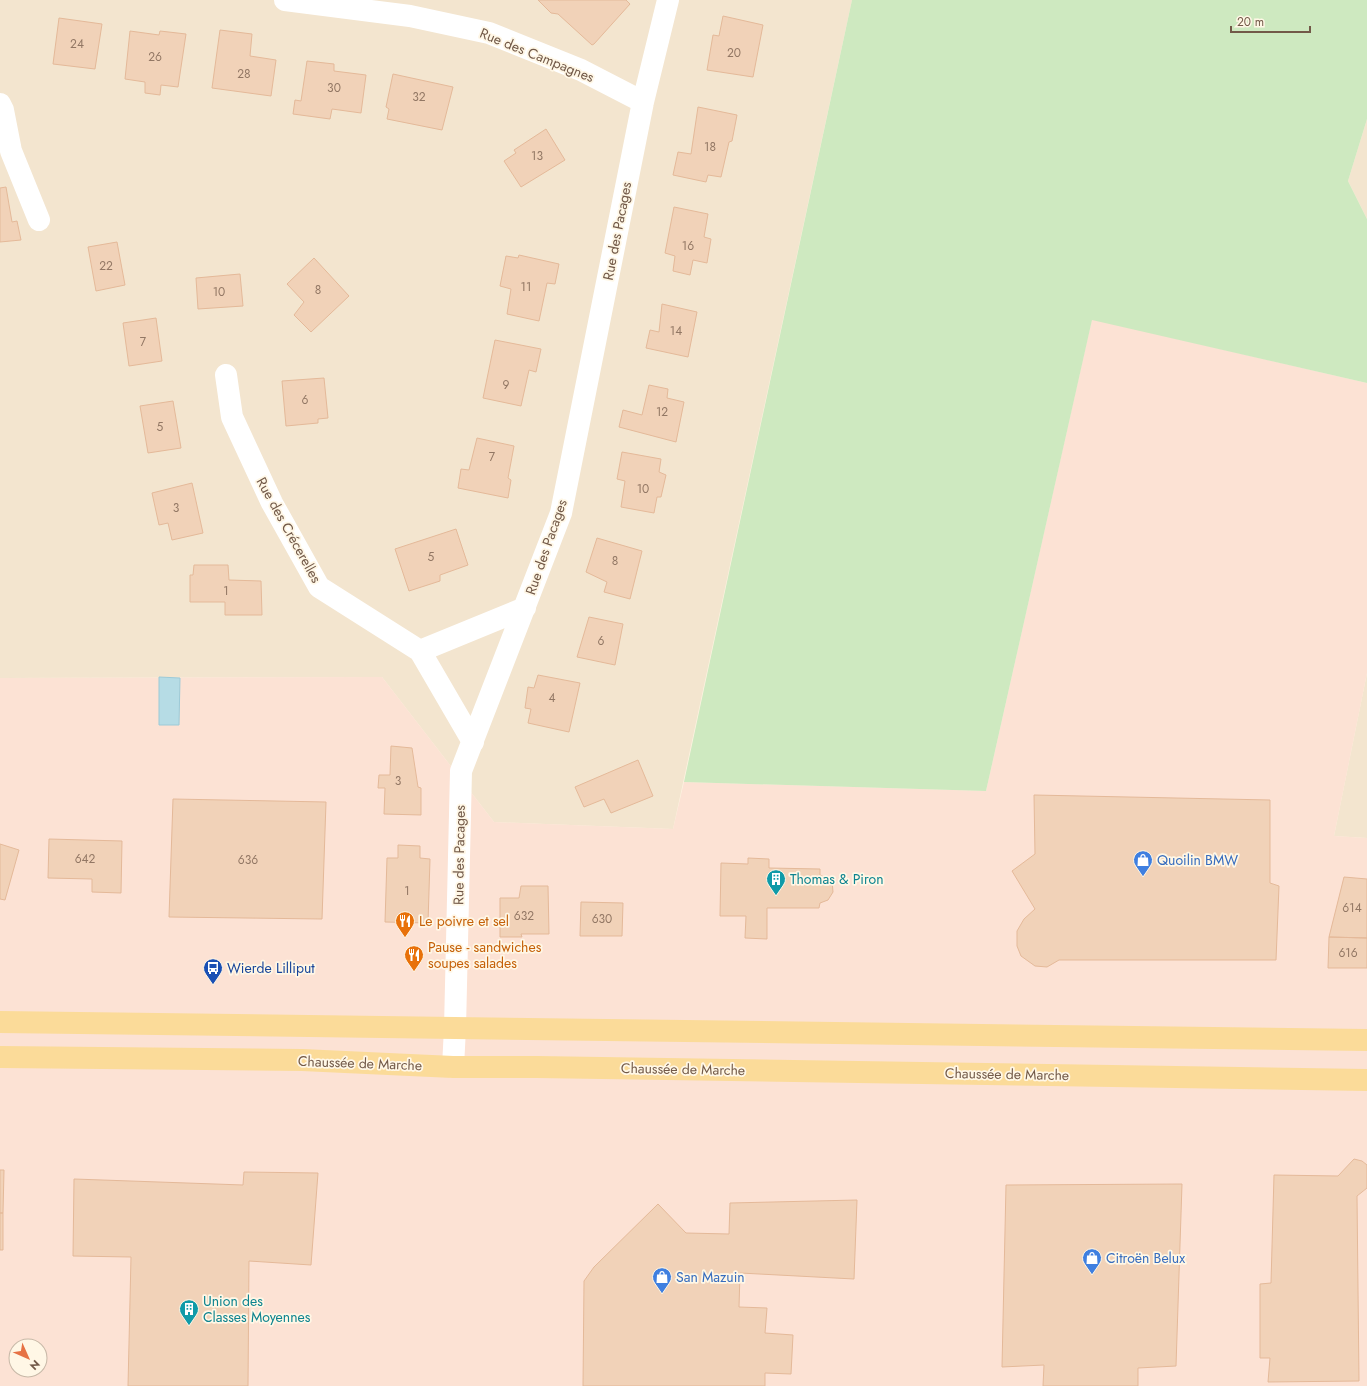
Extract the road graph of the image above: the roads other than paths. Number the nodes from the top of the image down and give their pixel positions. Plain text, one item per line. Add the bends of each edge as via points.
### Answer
1 (285, 0) edge
2 (668, 0) edge
3 (643, 102) junction
4 (0, 104) edge
5 (39, 220) dead end
6 (226, 375) dead end
7 (525, 608) junction
8 (420, 651) junction
9 (473, 742) junction
10 (0, 1022) edge
11 (455, 1028) junction
12 (1367, 1040) edge
13 (0, 1058) edge
14 (453, 1067) junction
15 (1367, 1080) edge

1 - 3 street, Rue des Campagnes via 410,16 489,33 581,70
2 - 3 street, Rue des Pacages
3 - 7 street, Rue des Pacages via 561,513
4 - 5 street via 11,151
6 - 8 street, Rue des Crécerelles via 232,417 272,503 319,587
7 - 8 street
7 - 9 street, Rue des Pacages
8 - 9 street, Rue des Crécerelles
9 - 11 street, Rue des Pacages via 461,771
10 - 11 main road
11 - 12 main road
11 - 14 street, Rue des Pacages
13 - 14 main road, Chaussée de Marche via 302,1060
14 - 15 main road, Chaussée de Marche

